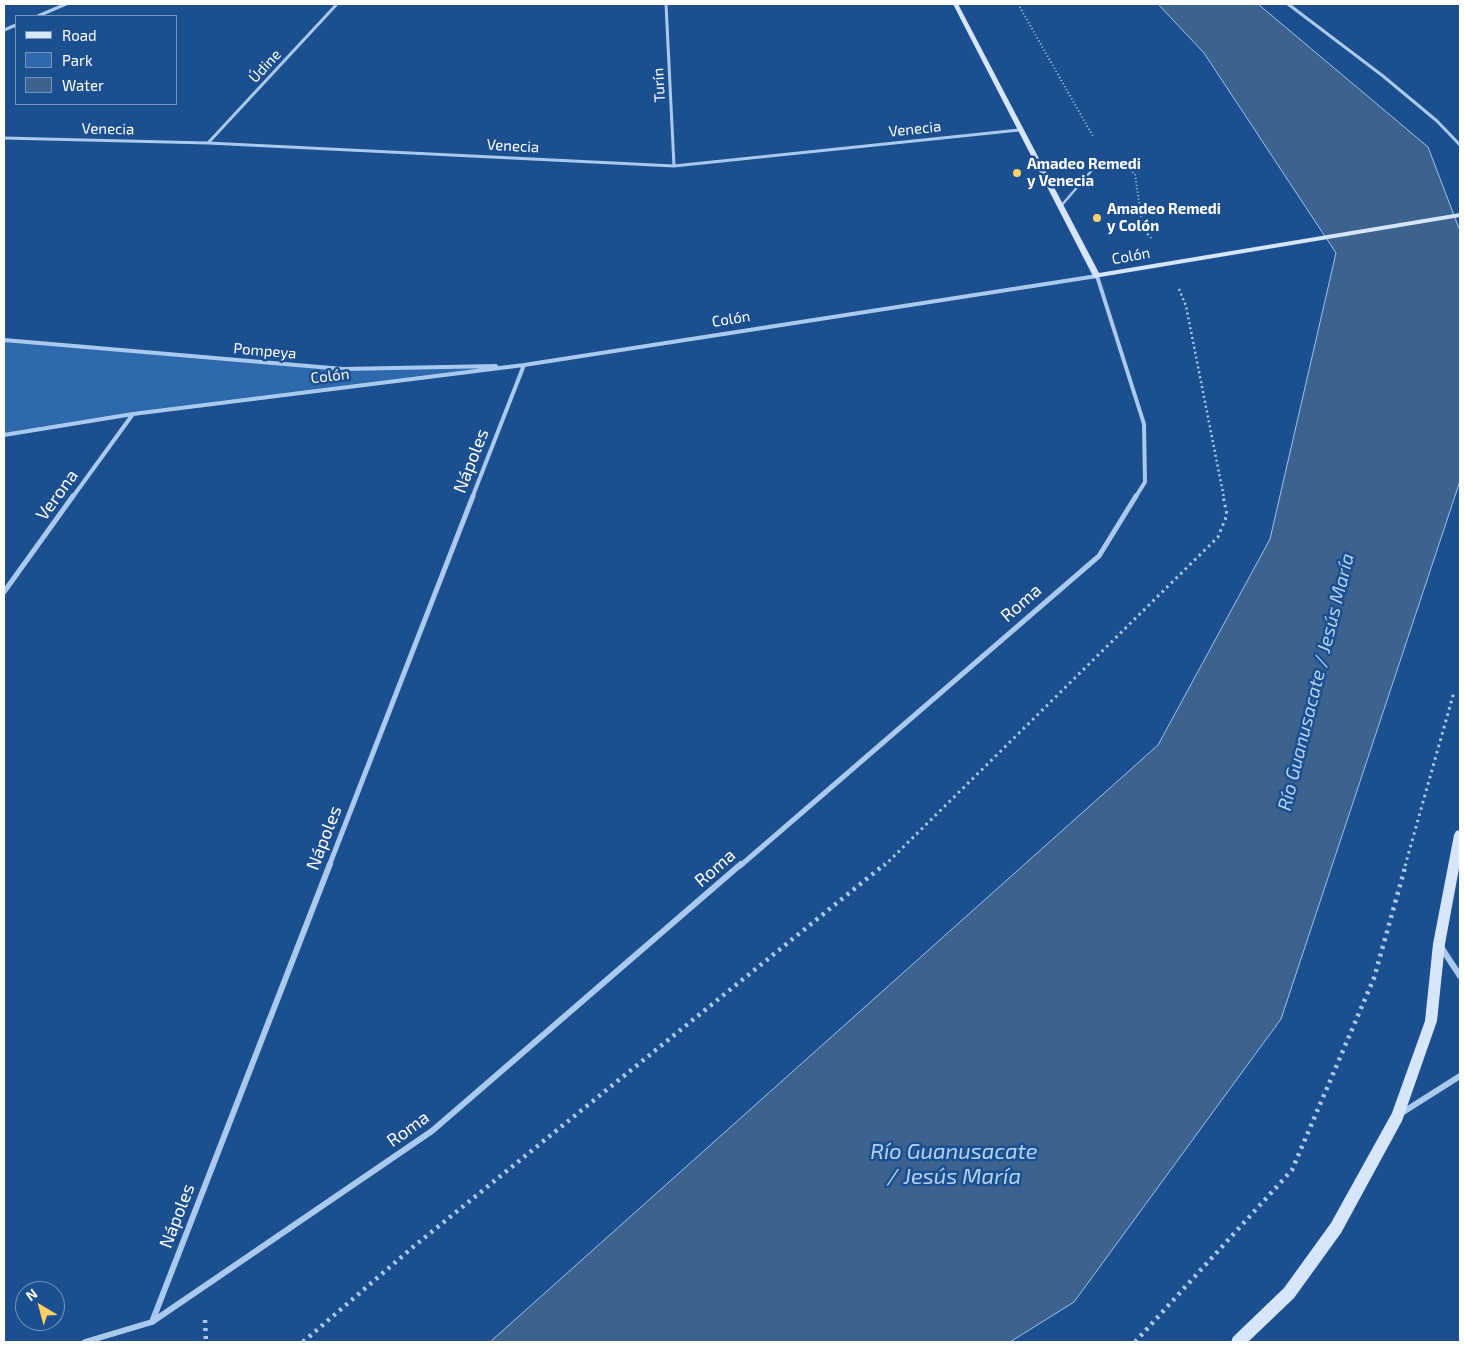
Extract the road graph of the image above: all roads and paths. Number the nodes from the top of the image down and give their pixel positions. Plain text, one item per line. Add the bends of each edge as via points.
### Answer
1 (66, 4) edge
2 (338, 4) edge
3 (666, 4) edge
4 (955, 4) edge
5 (1288, 4) edge
6 (40, 15) edge
7 (1020, 130) junction
8 (4, 138) edge
9 (208, 143) junction
10 (1460, 145) edge
11 (1099, 162) dead end
12 (674, 166) junction
13 (1061, 206) junction
14 (1460, 215) edge
15 (1096, 276) junction
16 (4, 340) edge
17 (524, 365) junction
18 (133, 414) junction
19 (4, 435) edge
20 (4, 592) edge
21 (1454, 692) dead end
22 (1460, 835) edge
23 (1439, 944) junction
24 (1460, 976) edge
25 (1460, 1076) edge
26 (1397, 1116) junction
27 (152, 1322) junction
28 (85, 1342) edge
29 (1135, 1342) edge
30 (1238, 1342) edge

1 - 6 street
2 - 9 street, Údine
3 - 12 street, Turín
4 - 7 street
5 - 10 street via 1383,76 1437,121
7 - 12 street, Venecia
7 - 13 street
8 - 9 street, Venecia
9 - 12 street, Venecia
11 - 13 lane
13 - 15 street
14 - 15 street, Colón
15 - 17 street, Colón
15 - 27 street, Roma via 1144,424 1145,482 1099,556 432,1131
16 - 17 street, Pompeya via 342,368
17 - 18 street, Colón
17 - 27 street, Nápoles
18 - 19 street, Colón
18 - 20 street, Verona
21 - 29 path via 1374,978 1292,1170
22 - 23 street
23 - 24 street
23 - 26 street via 1431,1021
25 - 26 street
26 - 30 street via 1336,1228 1288,1293
27 - 28 street, Roma

